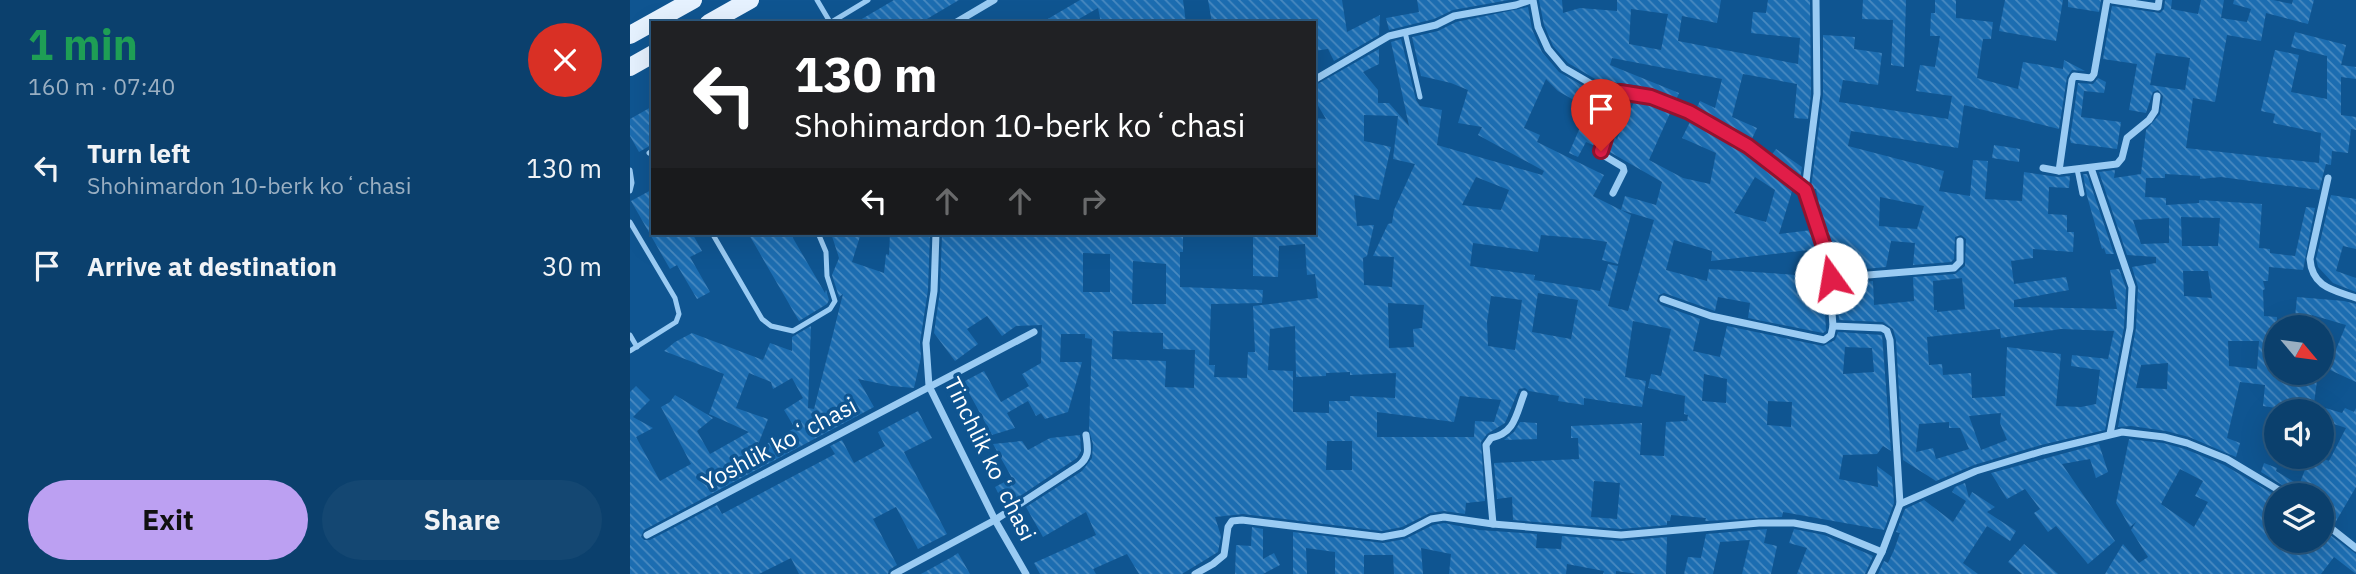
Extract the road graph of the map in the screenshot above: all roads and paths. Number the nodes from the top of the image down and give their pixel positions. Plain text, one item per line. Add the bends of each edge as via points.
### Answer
1 (693, 0) edge
2 (750, 0) edge
3 (817, 0) edge
4 (869, 0) edge
5 (995, 0) edge
6 (1532, 0) edge
7 (1816, 0) edge
8 (2109, 0) edge
9 (2159, 0) edge
10 (655, 21) edge
11 (713, 21) edge
12 (829, 21) edge
13 (833, 21) edge
14 (958, 21) edge
15 (651, 23) edge
16 (1405, 32) junction
17 (630, 35) edge
18 (651, 55) edge
19 (630, 67) edge
20 (1316, 79) edge
21 (1620, 92) junction
22 (2157, 96) dead end
23 (1420, 97) dead end
24 (2043, 168) dead end
25 (2091, 168) junction
26 (2077, 169) junction
27 (630, 170) edge
28 (2059, 171) junction
29 (2328, 178) dead end
30 (1805, 190) junction
31 (630, 191) edge
32 (1613, 193) dead end
33 (2082, 194) dead end
34 (630, 222) edge
35 (713, 235) edge
36 (819, 235) edge
37 (936, 235) edge
38 (1960, 241) dead end
39 (1831, 278) junction
40 (2356, 298) edge
41 (1663, 299) dead end
42 (1833, 326) junction
43 (1034, 332) dead end
44 (630, 335) edge
45 (637, 346) junction
46 (630, 351) edge
47 (929, 386) junction
48 (1524, 394) dead end
49 (2110, 434) junction
50 (1086, 435) dead end
51 (2267, 483) edge
52 (1900, 503) junction
53 (995, 520) junction
54 (1493, 524) junction
55 (2334, 531) edge
56 (647, 536) dead end
57 (2356, 548) edge
58 (1882, 552) junction
59 (894, 574) edge
60 (1026, 574) edge
61 (1195, 574) edge
62 (1871, 574) edge

1 - 10 main road
2 - 11 main road
3 - 12 lane
4 - 13 lane
5 - 14 street
6 - 16 street via 1454,16
6 - 21 street via 1548,49 1564,68 1595,86
7 - 30 street via 1817,94
8 - 9 street via 2158,7
8 - 28 street via 2094,74 2072,80
15 - 17 main road
16 - 20 street via 1373,44
16 - 23 lane
18 - 19 main road
21 - 30 street via 1651,97 1689,112 1748,146
21 - 32 street via 1601,147 1603,155 1624,170
22 - 25 street via 2150,120 2127,138 2120,162
24 - 28 street
25 - 26 street
25 - 49 street via 2132,287 2130,328
26 - 28 street
26 - 33 lane
27 - 31 lane
29 - 40 street via 2311,272 2326,288
30 - 39 street
34 - 45 lane via 680,314 676,322
35 - 36 lane via 762,319 787,331 830,309 835,301
37 - 47 street, Tinchlik koʻchasi via 926,343
38 - 39 street via 1961,258 1954,268
39 - 42 street
41 - 42 street via 1711,316 1824,340
42 - 52 street via 1887,331
43 - 47 street, Yoshlik koʻchasi
44 - 45 lane
45 - 46 lane
47 - 53 street, Tinchlik koʻchasi
47 - 56 street, Yoshlik koʻchasi
48 - 54 street via 1509,430 1486,445
49 - 51 street via 2187,443 2227,459
49 - 52 street via 1976,471
50 - 53 street via 1089,453 1083,462
52 - 58 street
53 - 59 street
53 - 60 street, Tinchlik koʻchasi
54 - 58 street via 1621,535 1794,523 1826,529
54 - 61 street via 1444,517 1382,537 1232,521 1224,555
55 - 57 street
58 - 62 street

